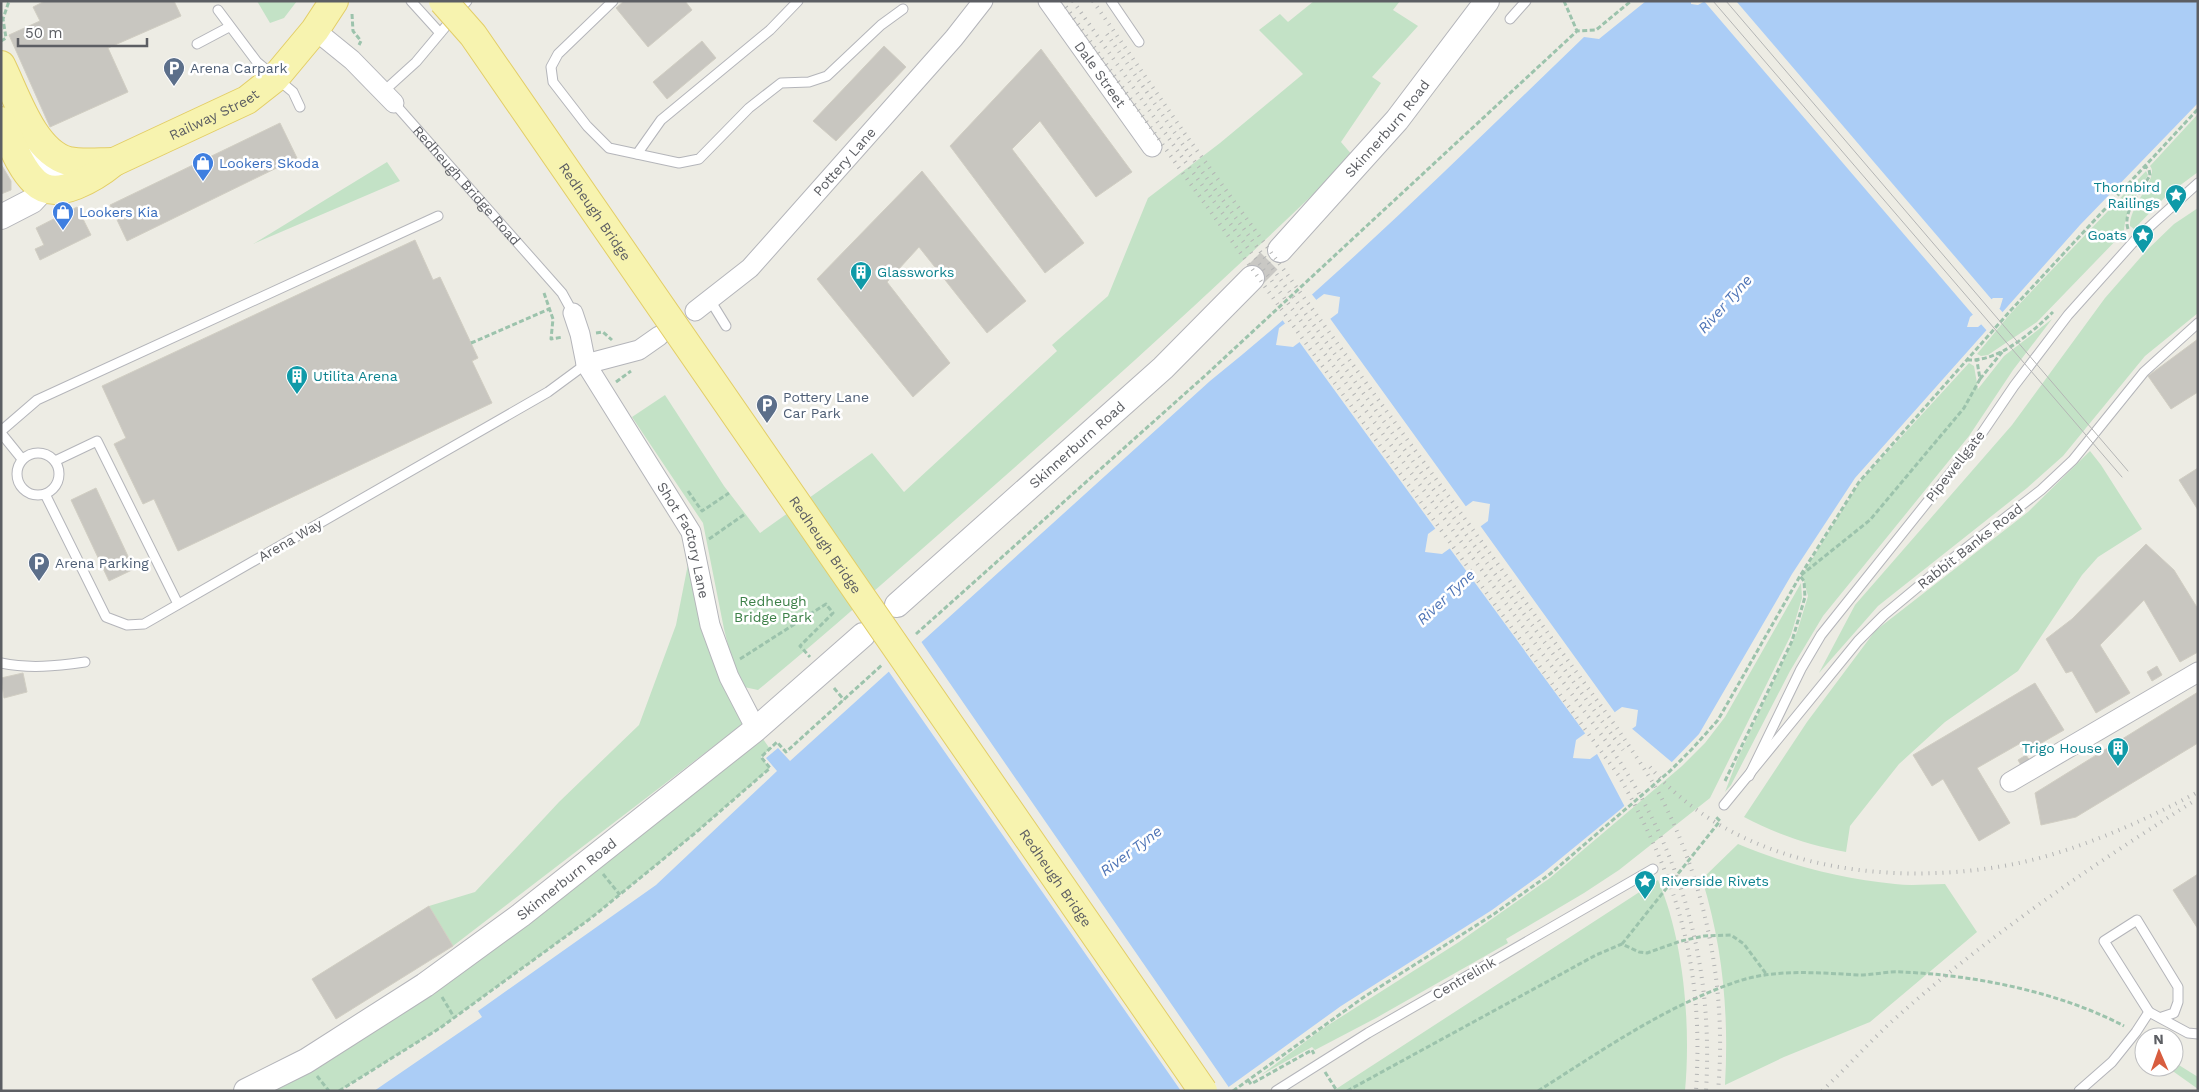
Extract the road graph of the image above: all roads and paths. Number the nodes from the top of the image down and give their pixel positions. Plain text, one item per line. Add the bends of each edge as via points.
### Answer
1 (9, 1) edge
2 (334, 1) edge
3 (411, 1) edge
4 (443, 1) edge
5 (467, 1) edge
6 (475, 1) edge
7 (613, 1) edge
8 (798, 1) edge
9 (984, 1) edge
10 (1048, 1) edge
11 (1111, 1) edge
12 (1487, 1) edge
13 (1526, 1) edge
14 (1564, 1) edge
15 (1631, 1) edge
16 (903, 9) dead end
17 (218, 10) dead end
18 (1510, 19) dead end
19 (229, 27) junction
20 (314, 30) junction
21 (1577, 31) junction
22 (440, 33) junction
23 (1, 41) edge
24 (1139, 42) dead end
25 (198, 44) dead end
26 (1, 65) edge
27 (275, 78) junction
28 (389, 97) junction
29 (300, 107) dead end
30 (2198, 109) edge
31 (1, 121) edge
32 (40, 142) junction
33 (1152, 147) dead end
34 (637, 154) junction
35 (85, 162) junction
36 (114, 162) junction
37 (2198, 183) edge
38 (44, 188) junction
39 (438, 216) dead end
40 (1, 217) edge
41 (1280, 250) tunnel mouth
42 (1252, 278) tunnel mouth
43 (710, 300) junction
44 (2056, 308) dead end
45 (550, 309) dead end
46 (695, 311) dead end
47 (573, 313) joint
48 (2198, 323) edge
49 (726, 326) dead end
50 (659, 336) dead end
51 (471, 343) dead end
52 (2003, 351) junction
53 (1966, 360) junction
54 (1977, 361) junction
55 (586, 364) junction
56 (1980, 379) junction
57 (1, 432) edge
58 (22, 459) junction
59 (55, 462) junction
60 (45, 494) junction
61 (745, 514) dead end
62 (711, 538) dead end
63 (1800, 576) junction
64 (178, 604) junction
65 (897, 605) dead end
66 (916, 634) dead end
67 (863, 635) dead end
68 (800, 646) dead end
69 (737, 650) dead end
70 (85, 662) dead end
71 (1, 663) edge
72 (884, 664) dead end
73 (2198, 672) edge
74 (756, 729) junction
75 (1749, 776) junction
76 (2010, 782) dead end
77 (1724, 784) dead end
78 (1724, 805) dead end
79 (1711, 811) dead end
80 (592, 860) junction
81 (1653, 869) dead end
82 (620, 895) junction
83 (1622, 944) junction
84 (1767, 975) junction
85 (446, 1003) dead end
86 (2149, 1012) junction
87 (454, 1017) junction
88 (2162, 1017) junction
89 (2139, 1027) edge
90 (2134, 1031) edge
91 (2134, 1034) edge
92 (2198, 1034) edge
93 (246, 1091) edge
94 (339, 1091) edge
95 (1203, 1091) edge
96 (1233, 1091) edge
97 (1276, 1091) edge
98 (1347, 1091) edge
99 (1538, 1091) edge
100 (2079, 1091) edge

1 - 23 path via 3,19 6,38
2 - 20 main road, Railway Street
3 - 22 lane
4 - 95 main road, Redheugh Bridge, bridge via 473,35
5 - 22 lane
6 - 22 lane
7 - 34 lane via 558,54 551,67 553,82 587,126 609,148
8 - 34 lane via 770,30 661,120
9 - 43 street, Pottery Lane via 750,268
10 - 33 street, Dale Street
11 - 24 lane
12 - 41 street, Skinnerburn Road via 1398,120
13 - 18 lane
14 - 21 path
15 - 21 path via 1596,30
16 - 34 lane via 880,25 827,76 809,82 780,83 749,108 699,159 679,163
17 - 19 lane
19 - 25 lane
19 - 27 lane via 257,62
20 - 27 main road, Railway Street
20 - 28 street, Redheugh Bridge Road via 352,60
21 - 66 path via 1208,373
22 - 28 lane
26 - 32 main road
27 - 29 lane via 293,92
27 - 36 main road, Railway Street via 247,100
28 - 47 lane, Redheugh Bridge Road via 562,293
30 - 53 path
31 - 38 main road via 28,174
32 - 35 main road, Railway Street via 53,155
32 - 38 street
35 - 36 main road, Railway Street
35 - 38 street
36 - 38 main road, Railway Street via 99,175 76,185 62,189
37 - 75 lane, Pipewellgate via 2137,238 2068,316 1980,436 1826,628 1801,669
38 - 40 street via 32,201
39 - 57 lane via 37,400
42 - 65 street, Skinnerburn Road via 1163,368
43 - 46 street, Pottery Lane
43 - 49 lane
44 - 52 path via 2035,329
45 - 51 path
47 - 55 street, Redheugh Bridge Road
48 - 75 lane, Rabbit Banks Road via 2144,372 2073,460 2041,490 1943,566 1858,641
50 - 55 street via 639,350
52 - 54 path
52 - 56 path
53 - 54 path
53 - 63 path via 1860,482
54 - 56 path
55 - 64 lane, Arena Way via 548,392
55 - 74 street, Shot Factory Lane via 691,532 710,625 728,677
56 - 63 path via 1964,408 1870,520
57 - 58 lane
58 - 59 lane via 40,452
58 - 60 lane via 16,473 21,486 30,494
59 - 60 lane via 59,475 57,482
59 - 64 lane via 97,441
60 - 64 lane, Arena Way via 106,617 127,625 144,624
61 - 62 path
63 - 77 path via 1804,580 1805,597 1792,641
63 - 96 path via 1718,720 1670,771 1550,874 1364,997
67 - 74 street, Skinnerburn Road
68 - 69 path via 832,613 826,604 740,659
70 - 71 lane via 40,668
72 - 82 path via 786,752 777,742 761,757 770,768
73 - 76 street
74 - 80 street, Skinnerburn Road
75 - 78 lane
79 - 83 path via 1720,821
80 - 82 path
80 - 93 street, Skinnerburn Road via 425,985 306,1061
81 - 97 lane, Centrelink via 1368,1033
82 - 87 path
83 - 84 path via 1646,953 1696,937 1731,935 1744,944
83 - 98 path via 1596,955
84 - 90 path via 1818,972 1934,974 2032,992 2095,1013
84 - 99 path via 1734,982 1678,1007
85 - 87 path
86 - 88 lane
86 - 88 lane via 2104,941 2137,920 2178,987 2174,1013
86 - 89 lane
87 - 94 path
88 - 92 lane
91 - 100 lane via 2112,1062

